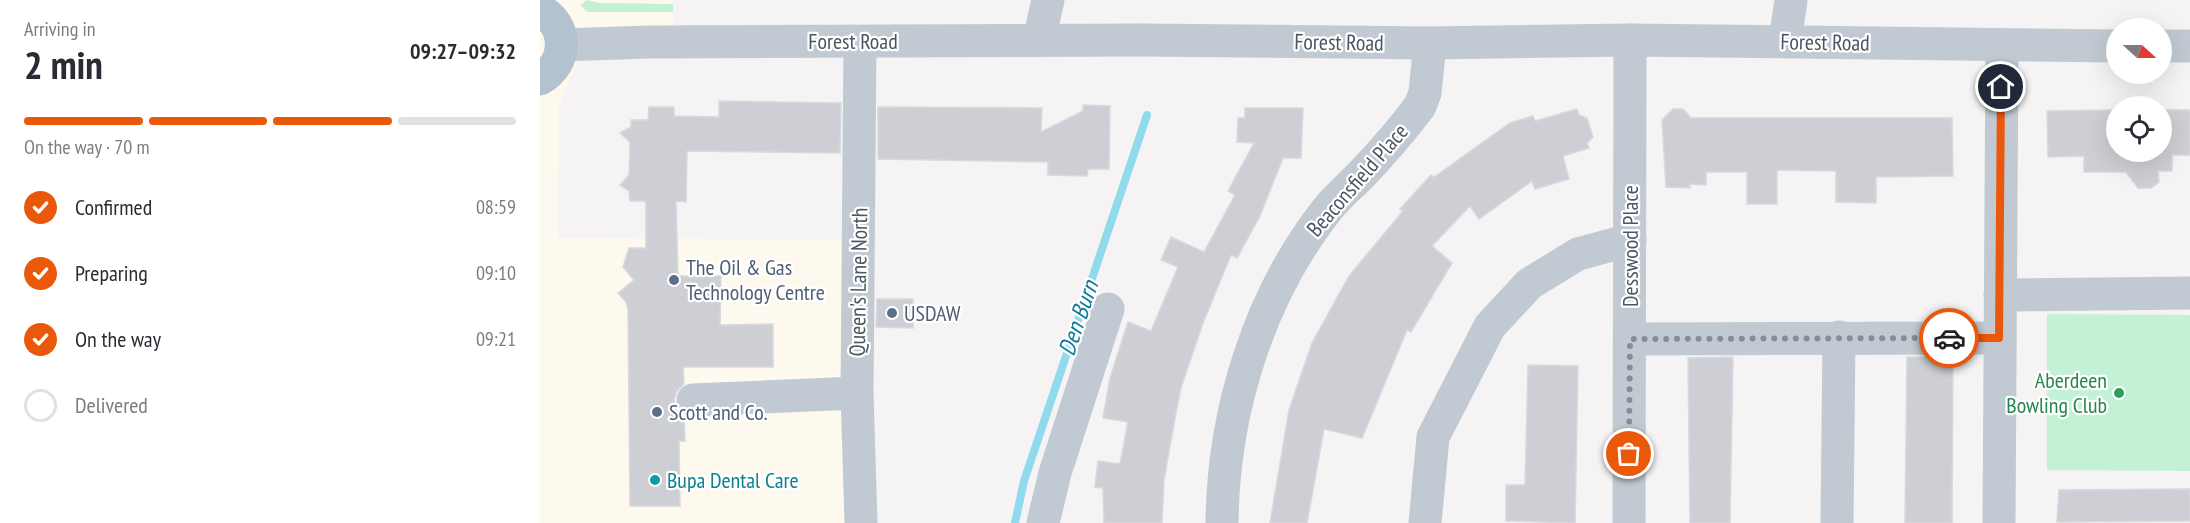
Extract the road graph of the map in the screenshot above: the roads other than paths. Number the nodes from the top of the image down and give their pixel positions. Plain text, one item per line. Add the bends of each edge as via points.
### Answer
1 (1048, 0) edge
2 (1791, 0) edge
3 (540, 10) edge
4 (1039, 40) junction
5 (1630, 40) junction
6 (1785, 41) junction
7 (860, 42) junction
8 (1430, 43) junction
9 (562, 45) junction
10 (2002, 46) junction
11 (2106, 46) edge
12 (2172, 46) edge
13 (2190, 46) edge
14 (540, 79) edge
15 (1630, 240) junction
16 (2190, 293) edge
17 (2000, 295) junction
18 (1108, 309) dead end
19 (1839, 337) junction
20 (1999, 338) junction
21 (1630, 339) junction
22 (857, 393) junction
23 (693, 400) dead end
24 (861, 523) edge
25 (1043, 523) edge
26 (1222, 523) edge
27 (1425, 523) edge
28 (1629, 523) edge
29 (1837, 523) edge
30 (1999, 523) edge

1 - 4 street
2 - 6 street
3 - 9 main road via 556,24
4 - 7 street, Forest Road
4 - 8 street, Forest Road
5 - 6 street, Forest Road
5 - 8 street, Forest Road
5 - 15 street, Desswood Place
6 - 10 street, Forest Road
7 - 9 street, Forest Road
7 - 22 street, Queen's Lane North
8 - 26 street, Beaconsfield Place via 1420,106 1327,209 1296,252 1264,314 1229,443
9 - 14 main road via 554,68
10 - 11 street, Forest Road
10 - 17 street
12 - 13 street
15 - 21 street, Desswood Place
15 - 27 street via 1568,260 1529,284 1490,326 1433,437
16 - 17 street
17 - 20 street
18 - 25 street via 1055,473
19 - 20 street
19 - 21 street
19 - 29 street
20 - 30 street
21 - 28 street, Desswood Place
22 - 23 street
22 - 24 street, Queen's Lane North

